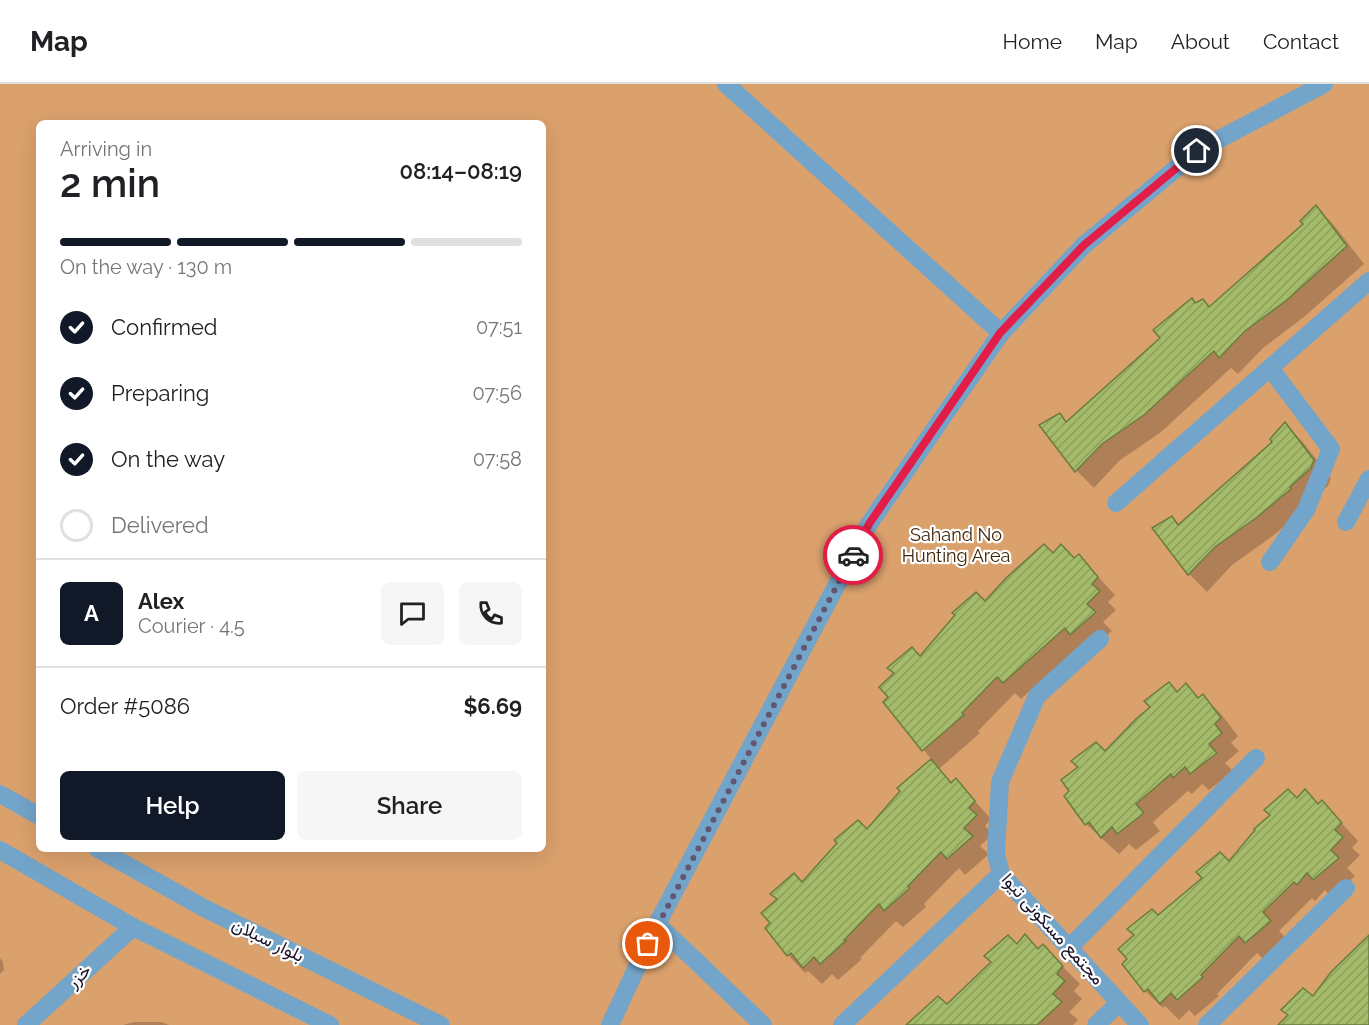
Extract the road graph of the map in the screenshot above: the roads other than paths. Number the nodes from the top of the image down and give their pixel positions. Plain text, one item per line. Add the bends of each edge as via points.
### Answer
1 (726, 84) edge
2 (1324, 84) edge
3 (1369, 281) edge
4 (1000, 333) junction
5 (1270, 368) junction
6 (1369, 478) edge
7 (1116, 503) dead end
8 (1346, 522) dead end
9 (1269, 562) dead end
10 (1100, 639) dead end
11 (1257, 758) dead end
12 (0, 794) edge
13 (36, 814) edge
14 (0, 850) edge
15 (103, 852) edge
16 (1001, 874) junction
17 (1346, 888) dead end
18 (657, 924) junction
19 (133, 927) junction
20 (1070, 947) junction
21 (1119, 1004) junction
22 (26, 1025) edge
23 (330, 1025) edge
24 (441, 1025) edge
25 (610, 1025) edge
26 (763, 1025) edge
27 (842, 1025) edge
28 (1096, 1025) edge
29 (1140, 1025) edge
30 (1207, 1025) edge

1 - 4 street
2 - 4 street via 1197,151 1084,245
3 - 5 street
4 - 18 street via 869,524
5 - 7 street
5 - 9 street via 1331,449 1306,510
6 - 8 street
10 - 16 street, مجتمع مسکونی تیوا via 1037,696 1000,782 996,854
11 - 20 street
12 - 13 street
14 - 19 street
15 - 24 street, بلوار سبلان via 204,908
16 - 20 street, مجتمع مسکونی تیوا
16 - 27 street
17 - 30 street
18 - 25 street
18 - 26 street
19 - 22 street, خزر
19 - 23 street
20 - 21 street, مجتمع مسکونی تیوا
21 - 28 street
21 - 29 street, مجتمع مسکونی تیوا

